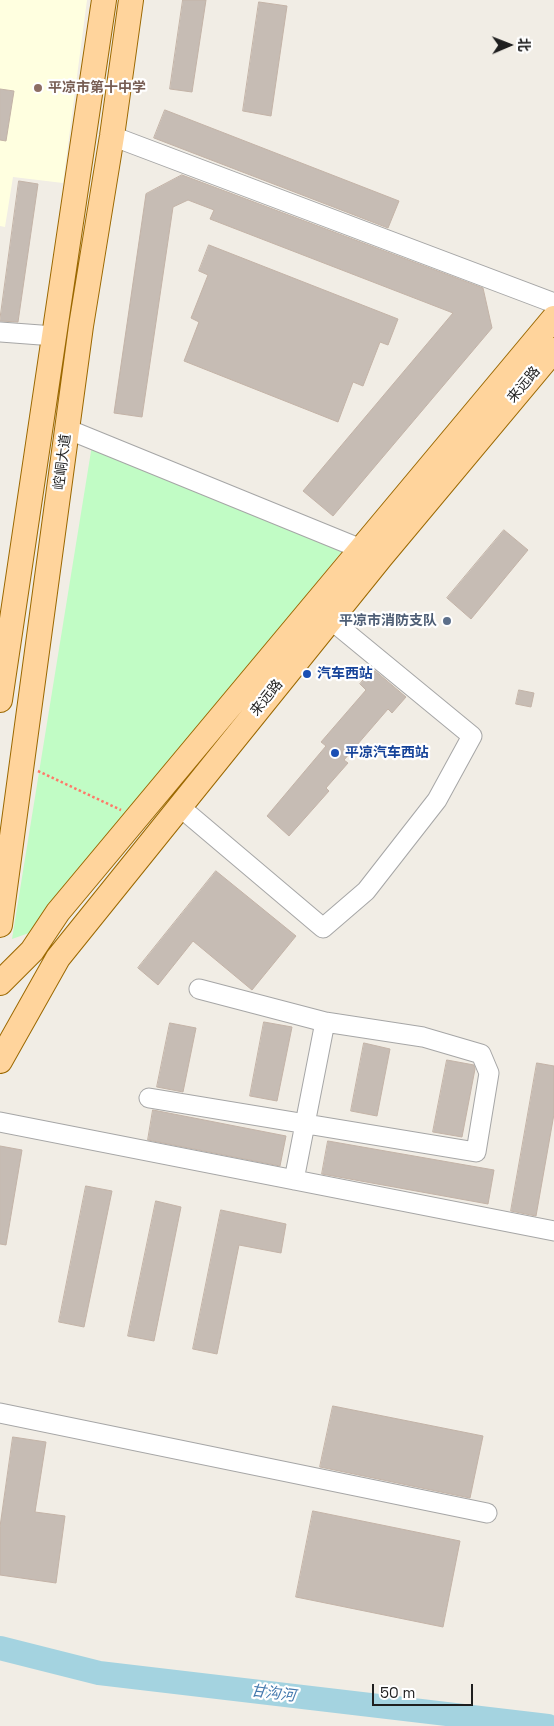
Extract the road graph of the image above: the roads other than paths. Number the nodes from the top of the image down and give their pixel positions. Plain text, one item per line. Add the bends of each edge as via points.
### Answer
1 (104, 0) edge
2 (132, 0) edge
3 (112, 136) junction
4 (554, 302) edge
5 (554, 318) edge
6 (0, 332) edge
7 (54, 336) junction
8 (554, 350) edge
9 (67, 429) junction
10 (371, 553) junction
11 (331, 620) junction
12 (0, 700) edge
13 (180, 807) junction
14 (0, 925) edge
15 (0, 983) edge
16 (199, 989) dead end
17 (325, 1022) junction
18 (0, 1061) edge
19 (149, 1098) dead end
20 (0, 1122) edge
21 (306, 1123) junction
22 (294, 1180) junction
23 (554, 1231) edge
24 (0, 1413) edge
25 (487, 1513) dead end

1 - 7 main road, 崆峒大道
2 - 3 main road, 崆峒大道
3 - 4 street
3 - 9 main road, 崆峒大道
5 - 10 main road, 来远路
6 - 7 street
7 - 12 main road, 崆峒大道
8 - 10 main road, 来远路
9 - 10 street
9 - 14 main road, 崆峒大道
10 - 11 main road, 来远路
10 - 15 main road, 来远路 via 137,818 58,912 32,951
11 - 13 main road, 来远路
11 - 13 street via 472,736 437,800 366,890 323,928
13 - 18 main road, 来远路 via 58,958
16 - 17 street
17 - 21 street
17 - 21 street via 423,1037 481,1054 489,1072 476,1152
19 - 21 street
20 - 22 street
21 - 22 street
22 - 23 street
24 - 25 street

